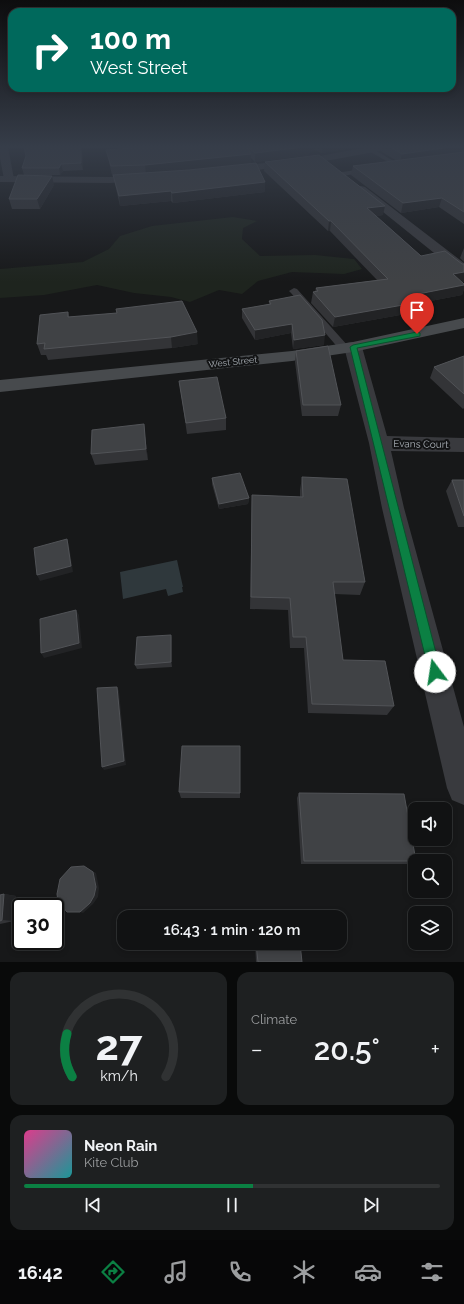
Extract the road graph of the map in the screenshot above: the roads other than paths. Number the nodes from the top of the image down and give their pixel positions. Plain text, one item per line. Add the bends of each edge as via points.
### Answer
1 (365, 192) edge
2 (464, 270) edge
3 (294, 290) dead end
4 (464, 323) edge
5 (348, 348) junction
6 (0, 386) edge
7 (379, 443) junction
8 (464, 445) edge
9 (464, 788) edge

1 - 2 street
3 - 5 lane
4 - 5 main road, West Street
5 - 6 main road, West Street
5 - 7 street
7 - 8 street, Evans Court
7 - 9 street

